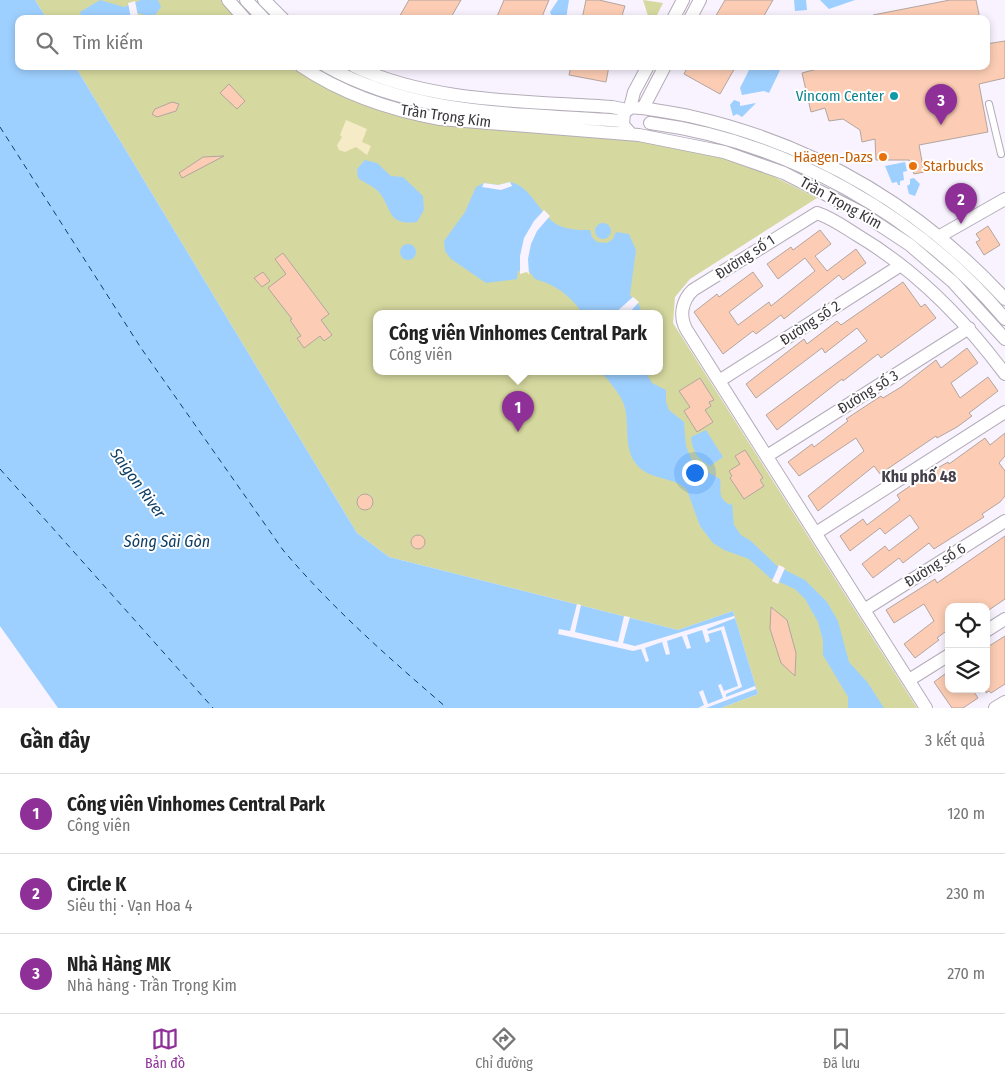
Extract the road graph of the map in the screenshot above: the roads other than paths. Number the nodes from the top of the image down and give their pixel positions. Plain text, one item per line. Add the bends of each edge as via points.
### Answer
1 (228, 0) edge
2 (246, 0) edge
3 (264, 0) edge
4 (683, 0) edge
5 (700, 0) edge
6 (241, 15) edge
7 (260, 15) edge
8 (279, 15) edge
9 (675, 15) edge
10 (692, 15) edge
11 (308, 70) edge
12 (334, 70) edge
13 (364, 70) edge
14 (646, 70) edge
15 (663, 70) edge
16 (989, 104) dead end
17 (644, 109) junction
18 (626, 113) junction
19 (650, 123) junction
20 (635, 134) junction
21 (1001, 154) dead end
22 (1005, 199) edge
23 (940, 236) junction
24 (901, 265) junction
25 (1005, 299) edge
26 (1005, 319) edge
27 (970, 328) junction
28 (1005, 339) edge
29 (1005, 374) edge
30 (719, 381) junction
31 (1005, 412) edge
32 (767, 456) junction
33 (1005, 521) edge
34 (816, 533) junction
35 (864, 610) junction
36 (1005, 619) edge
37 (990, 628) edge
38 (945, 658) edge
39 (909, 680) junction
40 (1005, 702) edge
41 (926, 708) edge
42 (995, 708) edge

1 - 6 street
2 - 7 street
3 - 8 street
4 - 9 street
5 - 10 street
11 - 20 street, Trần Trọng Kim via 353,95 407,113 440,119
12 - 18 street, Trần Trọng Kim via 372,89 424,104 454,108
13 - 18 street, Trần Trọng Kim via 397,83 446,95 612,107
14 - 18 street
15 - 17 street
16 - 21 lane
17 - 18 street, Trần Trọng Kim
17 - 19 street via 650,116
17 - 23 street, Trần Trọng Kim via 701,119 786,146 858,180
18 - 20 street via 624,128
19 - 20 street via 647,131
19 - 26 street, Trần Trọng Kim via 733,142 827,178 921,238 962,274
20 - 28 street, Trần Trọng Kim via 732,154 784,173 836,198 910,245 953,282
22 - 23 street
23 - 25 street, Trần Trọng Kim
24 - 27 street
24 - 30 street, Đường số 2
24 - 30 street, Đường số 1 via 876,246 817,213 693,290 687,295 682,310 684,324
27 - 29 street
27 - 32 street, Đường số 3
30 - 32 street
31 - 34 street
32 - 34 street
33 - 35 street, Đường số 6
34 - 35 street
35 - 39 street
36 - 37 street
38 - 39 street
39 - 41 street
40 - 42 street

